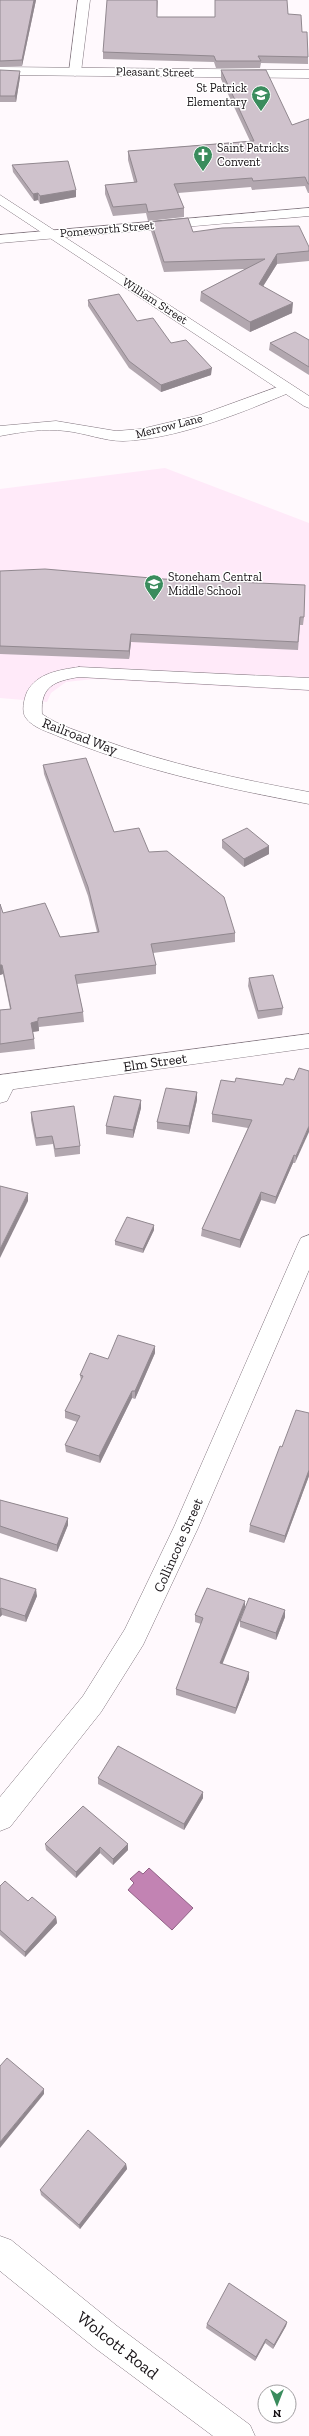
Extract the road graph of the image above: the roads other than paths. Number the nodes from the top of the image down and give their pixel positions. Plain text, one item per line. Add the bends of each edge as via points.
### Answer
1 (84, 0) edge
2 (0, 71) edge
3 (75, 72) junction
4 (309, 74) edge
5 (0, 199) edge
6 (309, 212) edge
7 (52, 233) junction
8 (0, 239) edge
9 (286, 389) junction
10 (309, 403) edge
11 (0, 430) edge
12 (309, 684) edge
13 (309, 798) edge
14 (309, 1041) edge
15 (2, 1087) edge
16 (309, 1244) edge
17 (0, 1818) edge
18 (0, 2251) edge
19 (240, 2436) edge

1 - 3 street
2 - 3 street, Pleasant Street
3 - 4 street, Pleasant Street
5 - 7 street, William Street
6 - 7 street, Pomeworth Street
7 - 8 street, Pomeworth Street
7 - 9 street, William Street
9 - 10 street, William Street
9 - 11 street, Merrow Lane via 219,413 136,435 108,435 55,425
12 - 13 street, Railroad Way via 79,672 63,674 44,682 36,690 32,704 33,716 43,723 114,750 205,777
14 - 15 street, Elm Street
16 - 17 street, Collincote Street via 186,1528 138,1631 92,1704
18 - 19 street, Wolcott Road via 106,2337

